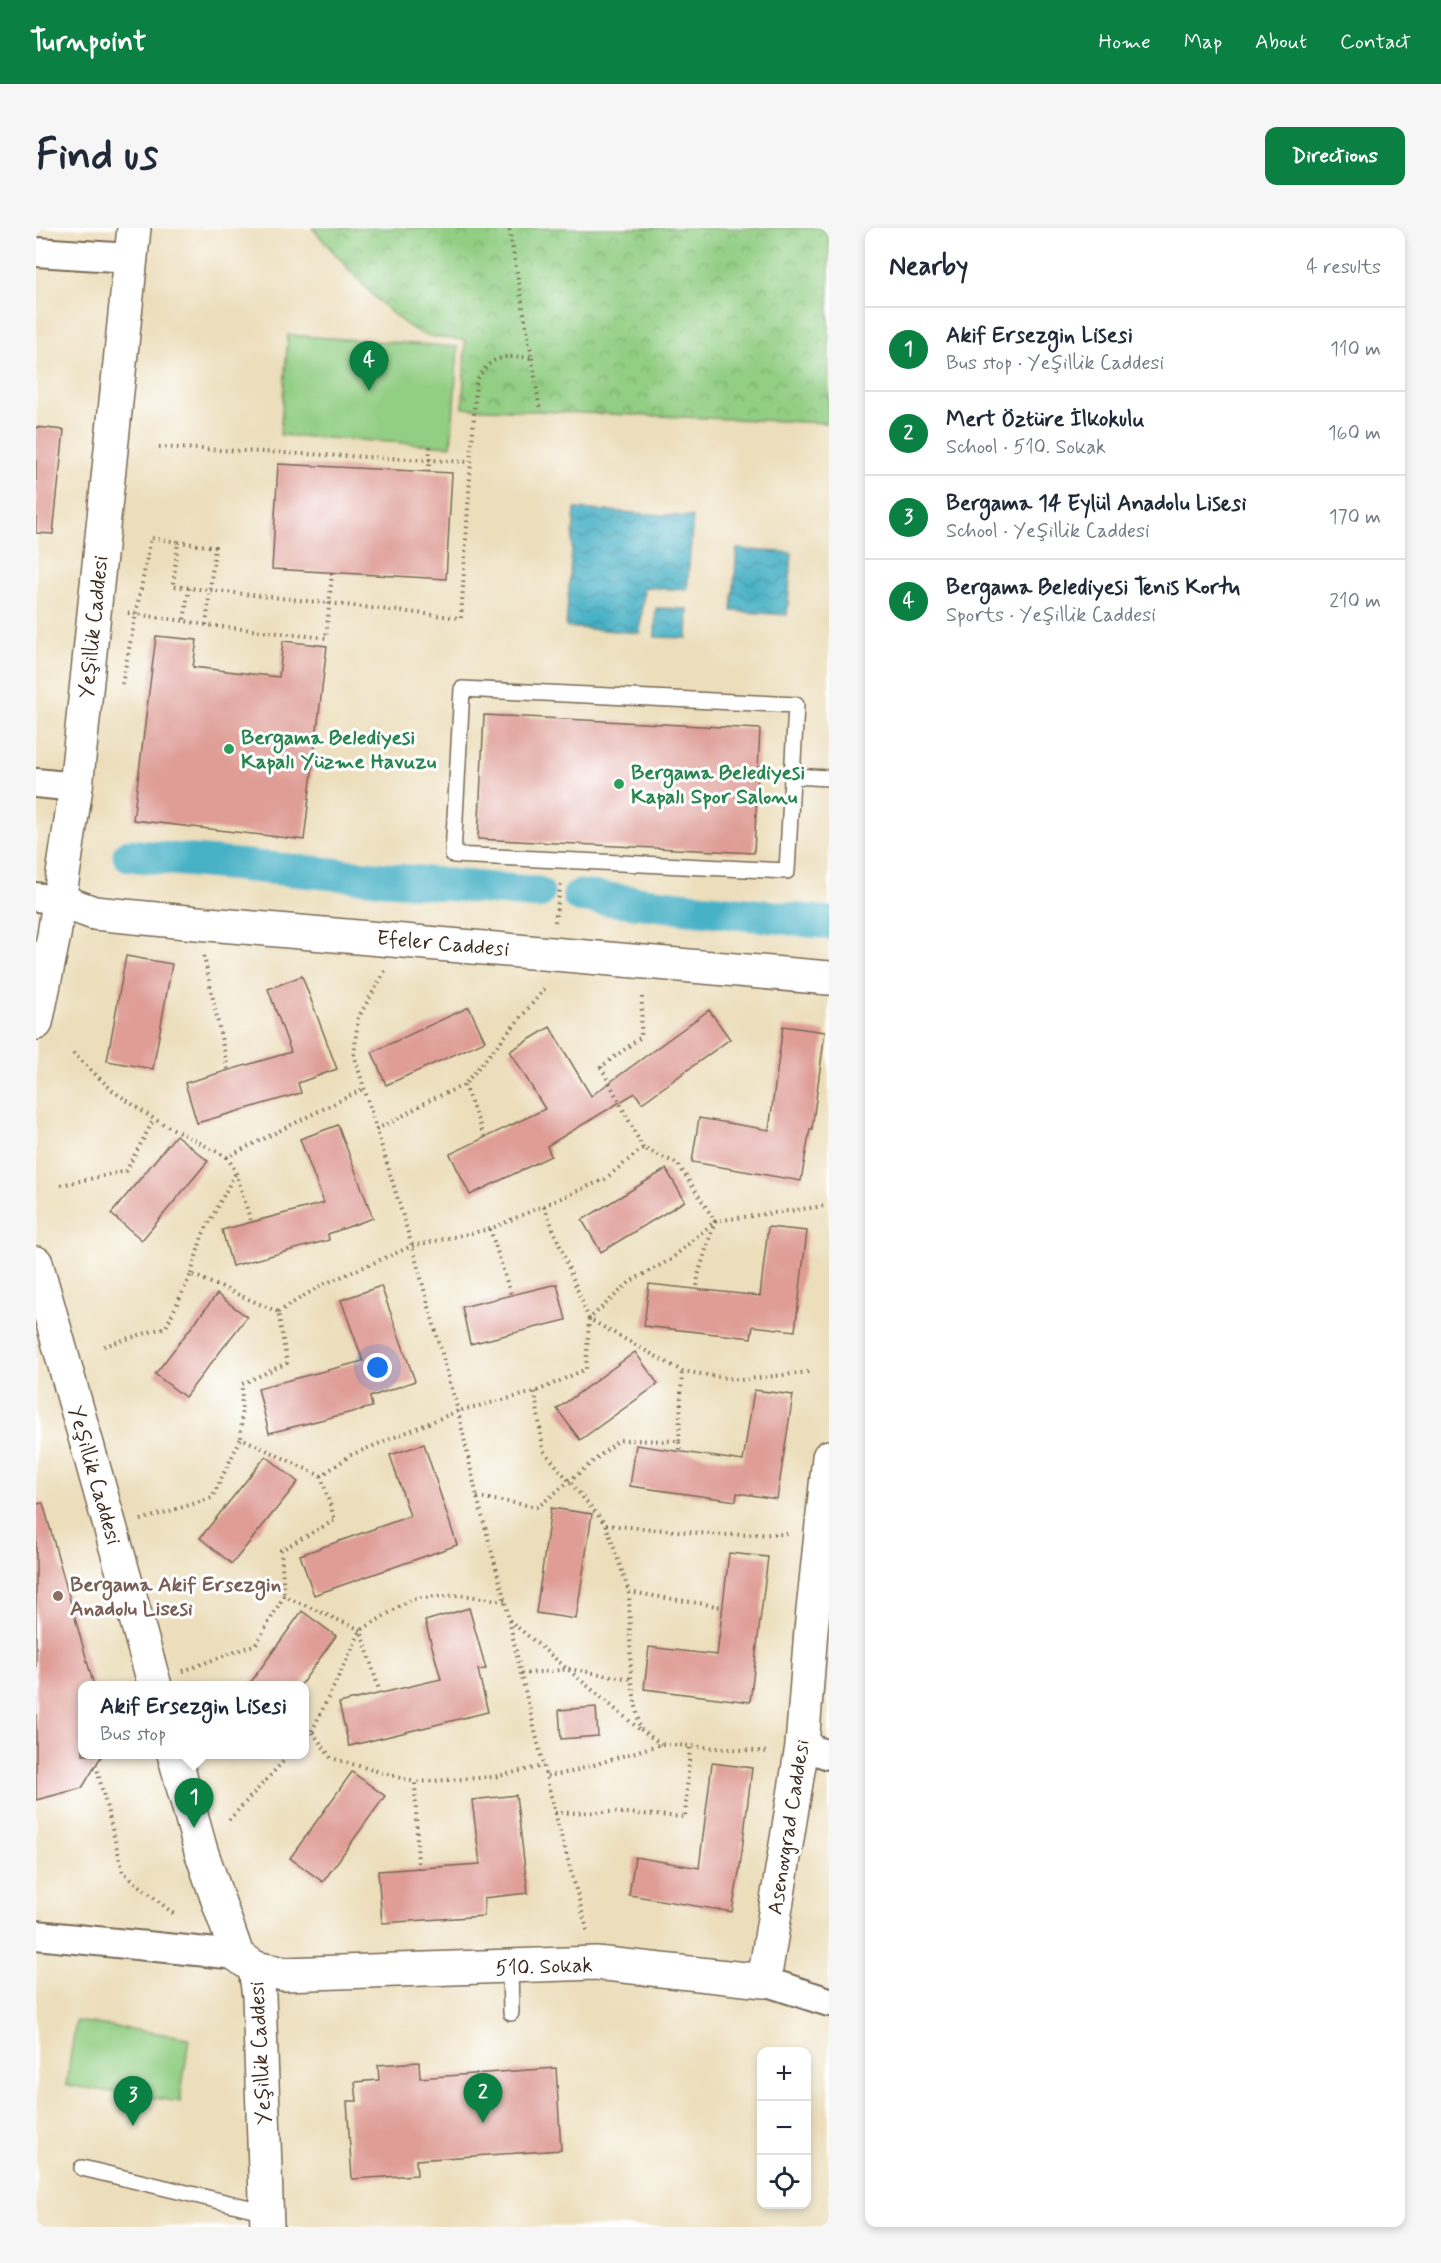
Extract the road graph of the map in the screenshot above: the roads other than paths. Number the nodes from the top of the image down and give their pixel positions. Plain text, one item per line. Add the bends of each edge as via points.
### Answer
1 (132, 243) edge
2 (36, 252) edge
3 (792, 776) junction
4 (829, 778) edge
5 (36, 783) edge
6 (76, 787) junction
7 (47, 899) edge
8 (829, 978) edge
9 (36, 1023) edge
10 (36, 1263) edge
11 (829, 1457) edge
12 (153, 1681) edge
13 (816, 1751) edge
14 (175, 1759) edge
15 (36, 1935) edge
16 (246, 1961) junction
17 (510, 1967) junction
18 (764, 1981) junction
19 (829, 2002) edge
20 (511, 2013) dead end
21 (82, 2168) dead end
22 (267, 2219) edge

1 - 2 street
1 - 6 main road, Yeşillik Caddesi
3 - 3 lane via 796,705 462,689 453,855 787,871
3 - 4 lane
5 - 6 street
6 - 7 main road, Yeşillik Caddesi
7 - 8 main road, Efeler Caddesi via 94,913
7 - 9 main road, Yeşillik Caddesi
10 - 12 main road, Yeşillik Caddesi
11 - 13 main road, Asenovgrad Caddesi via 811,1630
13 - 18 main road, Asenovgrad Caddesi
14 - 16 main road, Yeşillik Caddesi via 201,1851
15 - 16 street, 510. Sokak
16 - 17 main road, 510. Sokak via 284,1974
16 - 22 main road, Yeşillik Caddesi via 259,1996
17 - 18 main road, 510. Sokak via 596,1963
17 - 20 lane
18 - 19 street, 510. Sokak
21 - 22 lane

